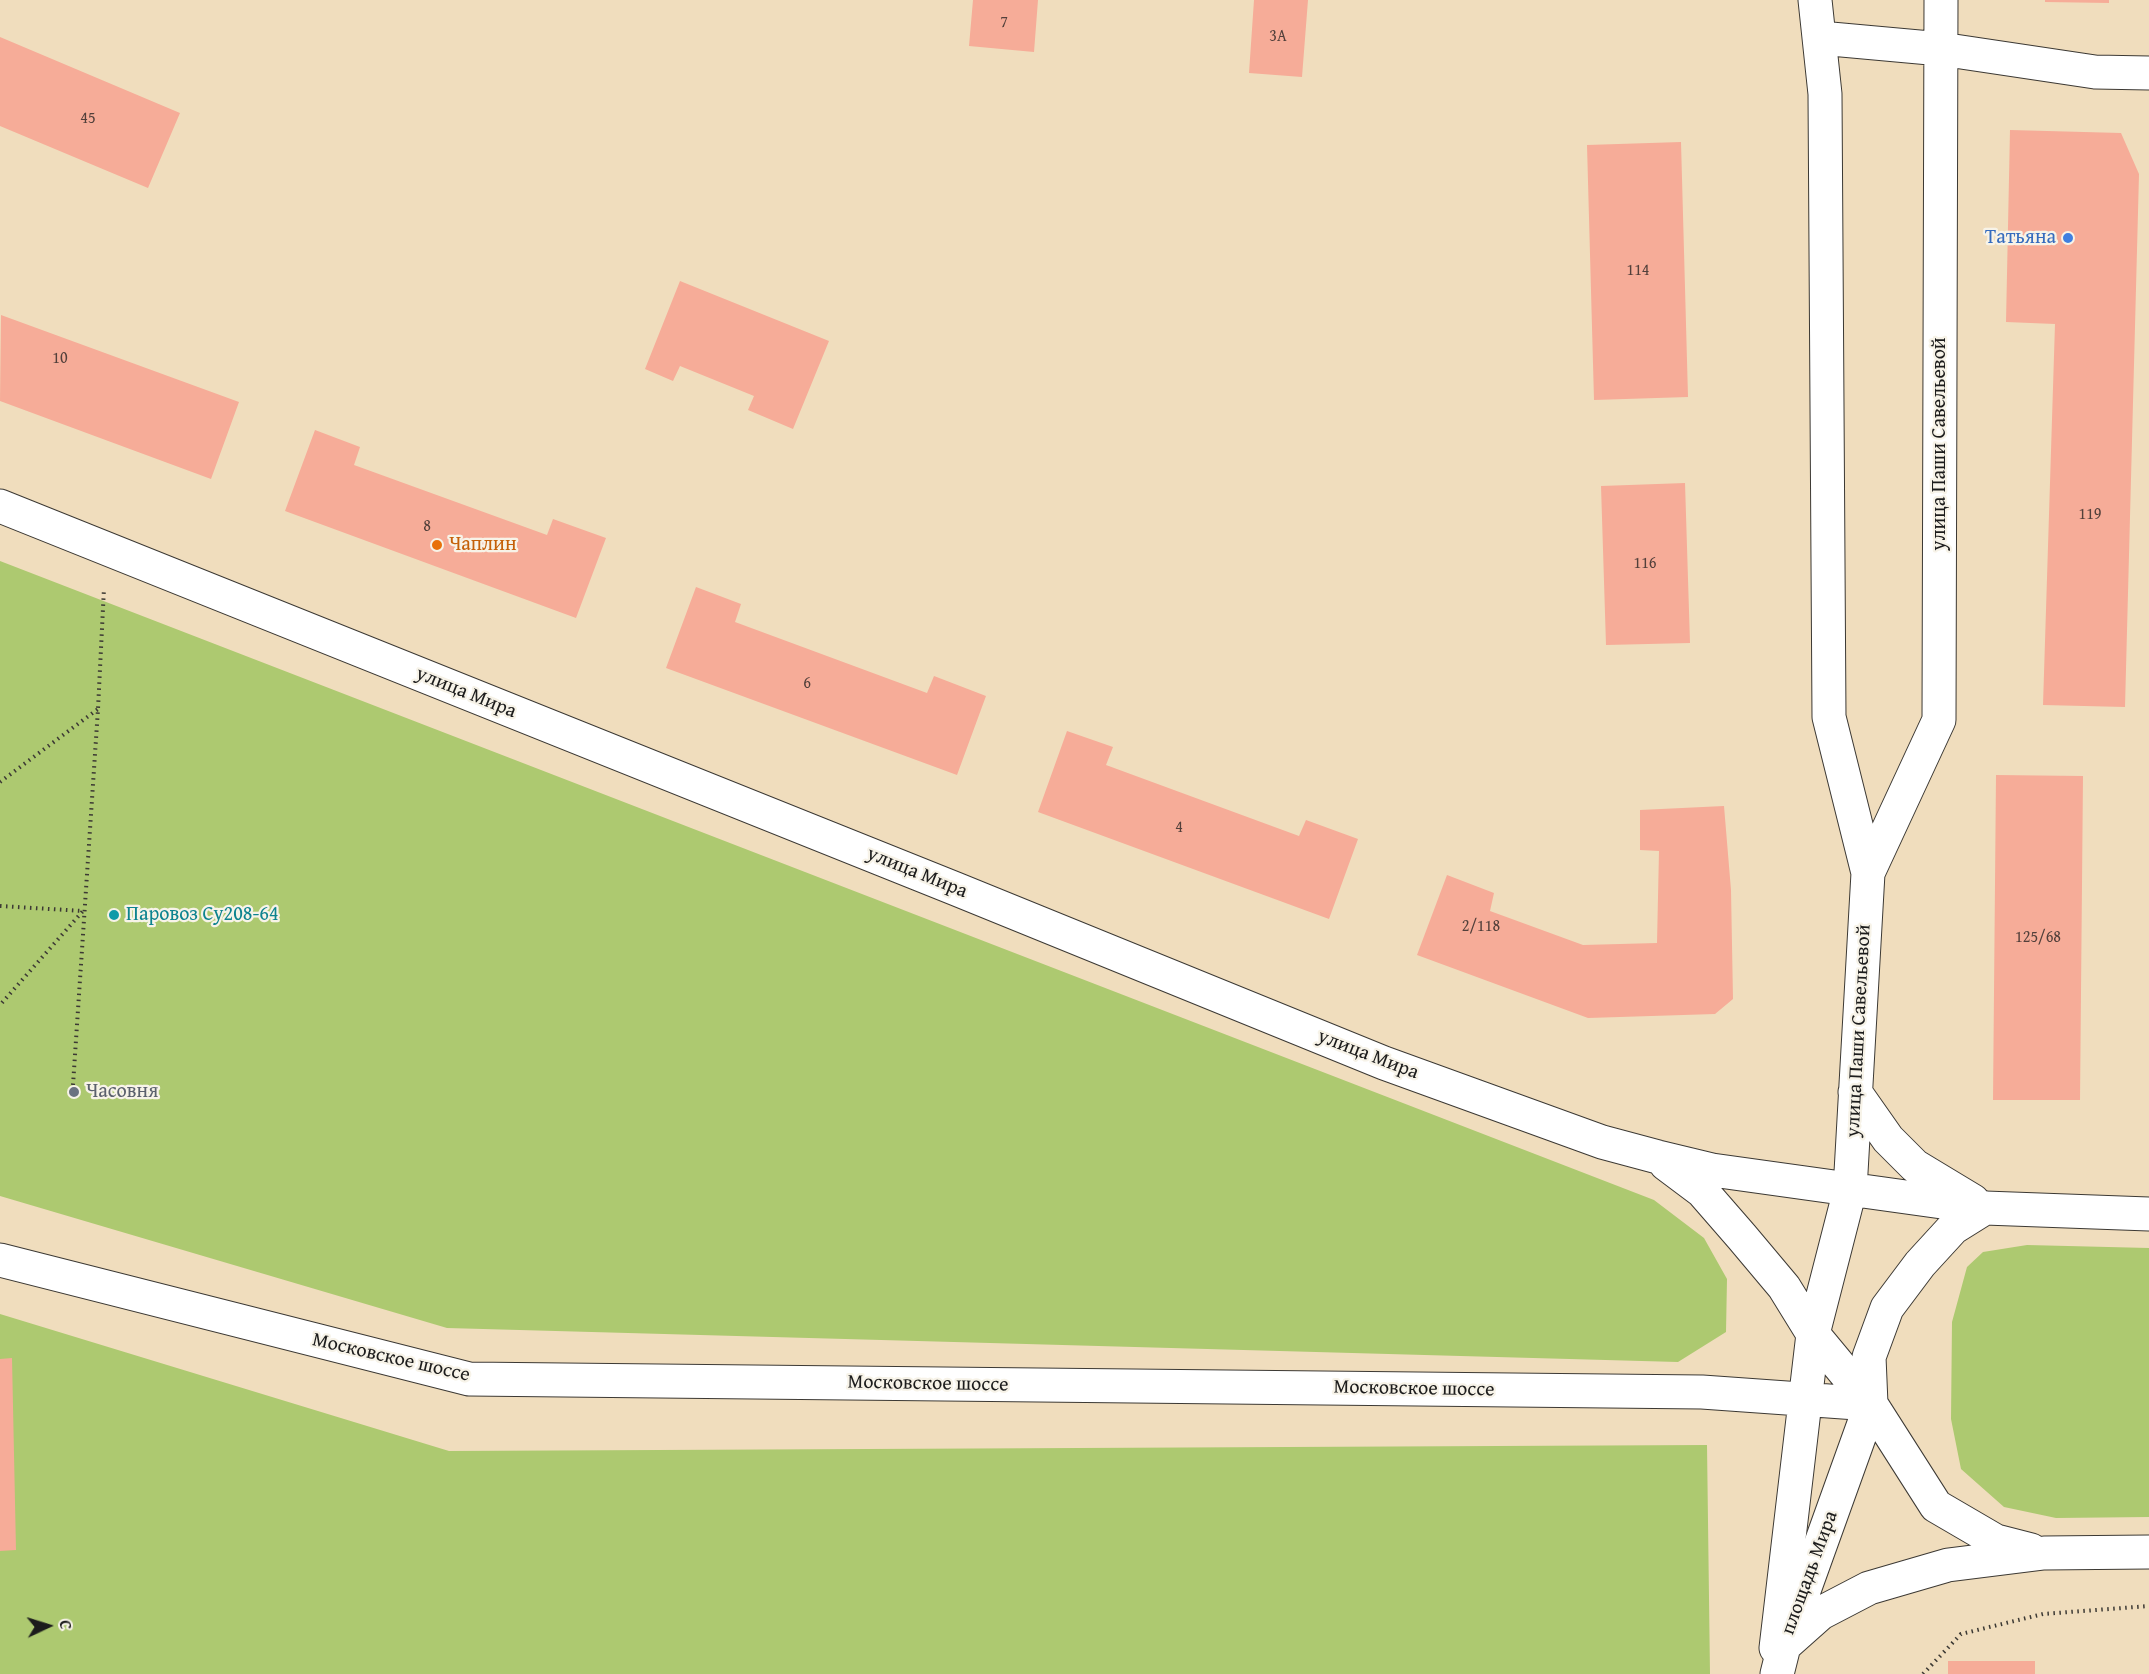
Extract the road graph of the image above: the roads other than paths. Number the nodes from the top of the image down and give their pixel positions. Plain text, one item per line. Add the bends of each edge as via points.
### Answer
1 (1815, 0) edge
2 (1941, 0) edge
3 (1820, 38) junction
4 (1941, 49) junction
5 (2149, 73) edge
6 (0, 506) edge
7 (1868, 873) junction
8 (1855, 1092) junction
9 (1658, 1158) junction
10 (1850, 1190) junction
11 (1985, 1208) junction
12 (2149, 1214) edge
13 (0, 1260) edge
14 (1813, 1334) junction
15 (1804, 1401) junction
16 (1871, 1404) junction
17 (2149, 1552) edge
18 (2044, 1553) junction
19 (1778, 1665) edge

1 - 3 street, улица Паши Савельевой
2 - 4 street, улица Паши Савельевой
3 - 4 street
3 - 7 street, улица Паши Савельевой via 1825,94 1829,717
4 - 5 street via 2095,72
4 - 7 street, улица Паши Савельевой via 1938,720
6 - 9 street, улица Мира via 1384,1063 1602,1142
7 - 8 street, улица Паши Савельевой
8 - 10 street, улица Паши Савельевой
8 - 11 street via 1888,1139 1915,1167
9 - 10 street, улица Мира
9 - 14 street, площадь Мира via 1702,1191 1784,1287
10 - 11 street
10 - 14 street, улица Паши Савельевой
11 - 12 street
11 - 16 street, площадь Мира via 1953,1228 1887,1308 1869,1357
13 - 15 street, Московское шоссе via 469,1379 1702,1392
14 - 15 street, улица Паши Савельевой
14 - 16 street, площадь Мира
15 - 16 street, Московское шоссе
15 - 19 street, улица Паши Савельевой
16 - 18 street, площадь Мира via 1936,1506 1996,1541
16 - 19 street, площадь Мира
17 - 18 street, площадь Мира
18 - 19 street, площадь Мира via 1948,1565 1869,1588 1821,1613

